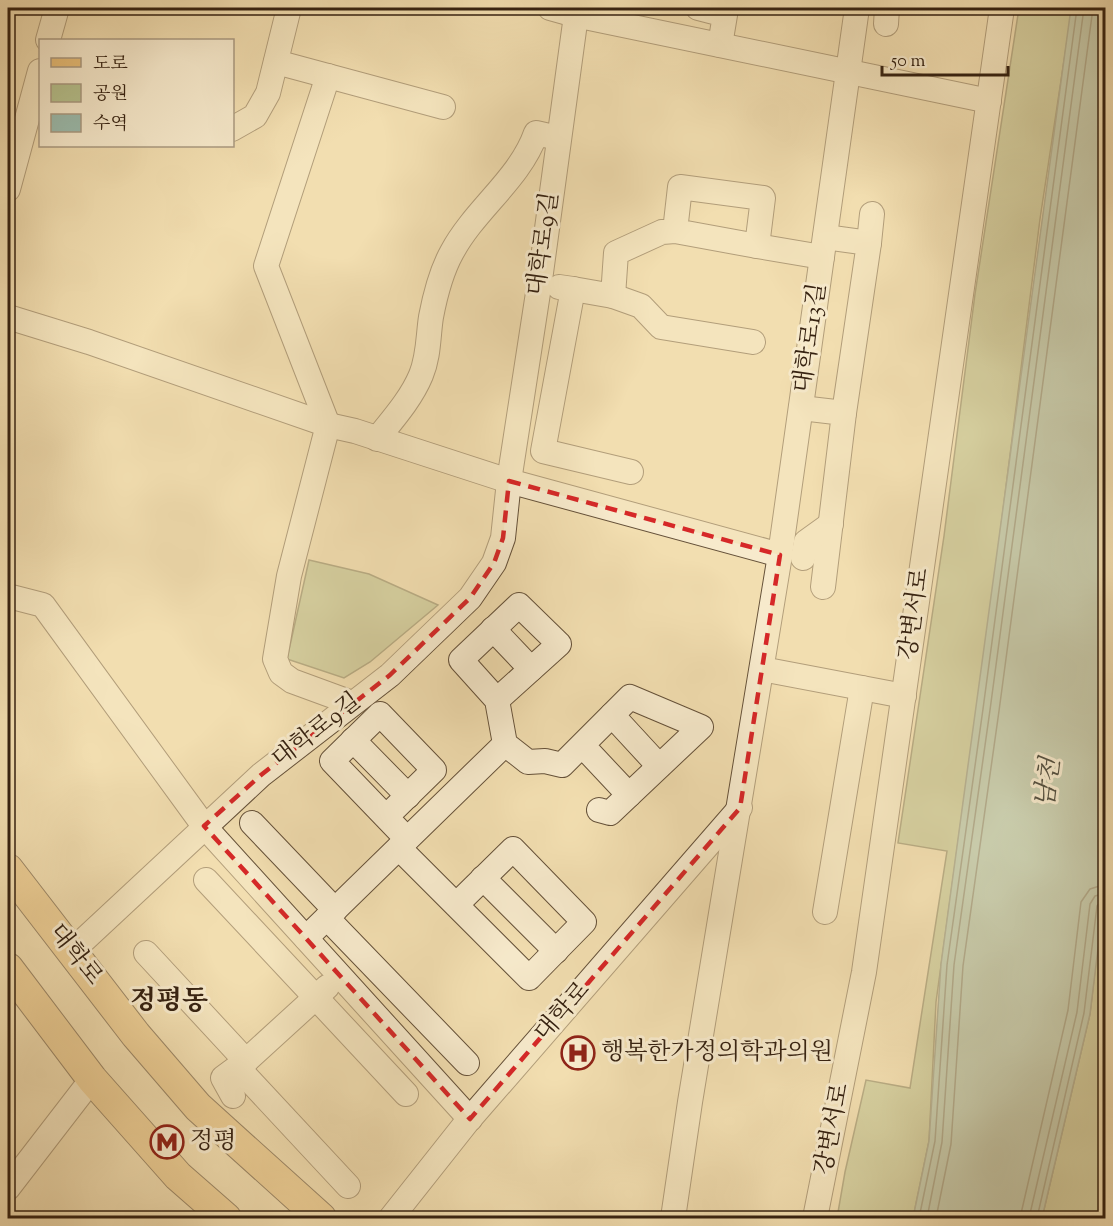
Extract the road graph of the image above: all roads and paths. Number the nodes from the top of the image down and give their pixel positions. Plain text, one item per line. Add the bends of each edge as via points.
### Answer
1 (57, 8) edge
2 (289, 8) edge
3 (550, 8) edge
4 (698, 8) edge
5 (857, 8) edge
6 (1002, 8) edge
7 (576, 11) edge
8 (48, 39) edge
9 (720, 45) junction
10 (276, 62) junction
11 (848, 72) junction
12 (328, 76) junction
13 (39, 79) edge
14 (989, 101) junction
15 (443, 107) dead end
16 (234, 128) edge
17 (32, 137) edge
18 (558, 138) junction
19 (8, 189) edge
20 (872, 214) dead end
21 (675, 231) junction
22 (869, 243) junction
23 (757, 246) junction
24 (823, 247) junction
25 (539, 284) junction
26 (573, 289) junction
27 (613, 296) junction
28 (8, 316) edge
29 (753, 342) dead end
30 (801, 408) junction
31 (844, 413) junction
32 (328, 425) junction
33 (377, 439) junction
34 (631, 472) dead end
35 (509, 481) junction
36 (831, 525) junction
37 (791, 557) junction
38 (823, 587) dead end
39 (8, 596) edge
40 (493, 629) junction
41 (531, 669) junction
42 (762, 669) junction
43 (862, 688) junction
44 (904, 696) junction
45 (497, 700) junction
46 (352, 703) junction
47 (771, 707) dead end
48 (612, 715) junction
49 (353, 740) junction
50 (505, 744) junction
51 (582, 745) junction
52 (659, 766) junction
53 (845, 788) junction
54 (414, 790) junction
55 (629, 795) junction
56 (442, 805) junction
57 (599, 810) dead end
58 (743, 815) junction
59 (386, 817) junction
60 (252, 823) dead end
61 (204, 826) junction
62 (853, 835) dead end
63 (403, 843) junction
64 (8, 869) edge
65 (483, 878) junction
66 (206, 880) dead end
67 (456, 905) junction
68 (825, 912) dead end
69 (331, 914) junction
70 (735, 935) dead end
71 (306, 938) junction
72 (72, 951) junction
73 (556, 951) junction
74 (146, 953) dead end
75 (8, 968) edge
76 (339, 975) junction
77 (316, 997) junction
78 (246, 1061) junction
79 (467, 1064) dead end
80 (92, 1079) junction
81 (406, 1094) dead end
82 (233, 1095) dead end
83 (470, 1119) junction
84 (348, 1186) dead end
85 (8, 1188) edge
86 (226, 1218) edge
87 (321, 1218) edge
88 (391, 1218) edge
89 (673, 1218) edge
90 (815, 1218) edge

1 - 8 street
2 - 10 street
3 - 7 street
4 - 9 street via 725,15
5 - 11 street, 대학로13길
6 - 14 street, 강변서로
7 - 9 street
7 - 18 street, 대학로9길
9 - 11 street
10 - 12 street
10 - 16 street via 268,93 255,116
11 - 14 street
11 - 24 street, 대학로13길
12 - 15 street
12 - 32 street via 266,266
13 - 17 street
14 - 44 street, 강변서로
17 - 19 street
18 - 25 street, 대학로9길
18 - 33 street via 536,133 531,149 473,220 452,253 431,317 421,375 405,404
20 - 22 street
21 - 23 street
21 - 23 street via 680,187 763,198
21 - 27 street via 662,232 616,253
22 - 24 street
22 - 31 street
23 - 24 street
24 - 30 street, 대학로13길
25 - 26 street
25 - 35 street, 대학로9길
26 - 27 street
26 - 34 street via 543,451
27 - 29 street via 641,306 661,327
28 - 32 street
30 - 31 street
30 - 37 street, 대학로13길
31 - 36 street
32 - 33 street
32 - 46 street via 289,576 275,659 281,673 292,681
33 - 35 street
35 - 37 street
35 - 46 street, 대학로9길 via 502,538 494,563 470,598 390,675
36 - 37 street
36 - 38 street
37 - 42 street, 대학로13길
39 - 61 street via 43,605
40 - 41 street
40 - 41 street via 519,605 559,644
40 - 45 street via 461,660
41 - 45 street
42 - 43 street
42 - 58 street, 대학로13길
43 - 44 street
43 - 53 street
44 - 90 street, 강변서로 via 864,972
45 - 50 street
46 - 61 street, 대학로9길
47 - 58 street
48 - 51 street
48 - 52 street
48 - 52 street via 630,697 701,727
49 - 54 street
49 - 54 street via 380,714 434,770
49 - 59 street via 332,761
50 - 51 street via 528,762 562,765
50 - 56 street
51 - 55 street
52 - 55 street
53 - 62 street via 853,816
53 - 68 street
54 - 56 street
54 - 59 street
55 - 57 street via 610,813
56 - 63 street
58 - 70 street
58 - 83 street, 대학로
58 - 89 street via 690,1102
59 - 63 street
60 - 69 street
61 - 71 street
61 - 72 street, 대학로9길
63 - 67 street
63 - 69 street
64 - 72 main road, 대학로
65 - 67 street
65 - 73 street
65 - 73 street via 513,849 584,922
66 - 77 street
67 - 73 street via 529,978
69 - 71 street
69 - 79 street
71 - 76 street
72 - 87 main road, 대학로 via 198,1107
74 - 78 street
75 - 80 main road
76 - 77 street
76 - 83 street
77 - 78 street
77 - 81 street
78 - 82 street via 223,1078
78 - 84 street via 240,1070
80 - 85 street
80 - 86 main road via 178,1176
83 - 88 street, 대학로

